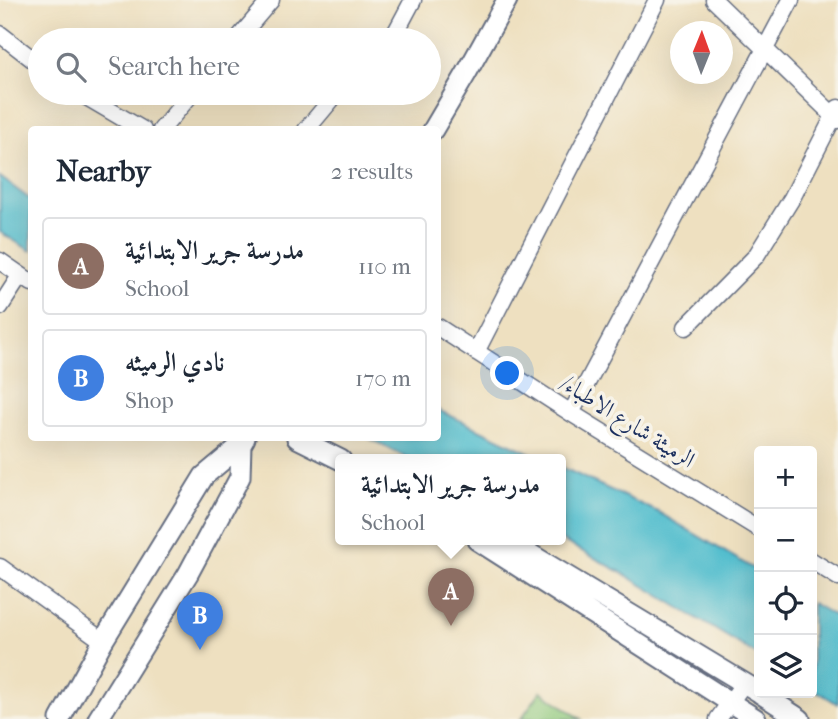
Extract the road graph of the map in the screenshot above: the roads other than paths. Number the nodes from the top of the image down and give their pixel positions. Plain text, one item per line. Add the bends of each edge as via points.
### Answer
1 (271, 0) edge
2 (412, 0) edge
3 (507, 0) edge
4 (657, 0) edge
5 (715, 0) edge
6 (791, 0) edge
7 (247, 28) edge
8 (398, 28) edge
9 (0, 34) edge
10 (765, 49) junction
11 (28, 56) edge
12 (100, 105) edge
13 (182, 105) edge
14 (327, 105) edge
15 (837, 115) edge
16 (136, 126) edge
17 (164, 126) edge
18 (309, 126) edge
19 (435, 126) edge
20 (0, 261) edge
21 (26, 279) edge
22 (0, 307) edge
23 (686, 327) dead end
24 (441, 329) edge
25 (477, 352) junction
26 (571, 413) junction
27 (243, 441) edge
28 (303, 441) edge
29 (335, 457) edge
30 (754, 526) edge
31 (485, 545) edge
32 (512, 545) edge
33 (817, 564) edge
34 (0, 567) edge
35 (838, 577) edge
36 (103, 641) junction
37 (754, 689) edge
38 (768, 698) edge
39 (730, 703) junction
40 (60, 719) edge
41 (98, 719) edge
42 (718, 719) edge
43 (756, 719) edge
44 (800, 719) edge

1 - 7 street
2 - 8 street
3 - 19 main road
4 - 25 street
5 - 10 street
6 - 10 street
9 - 11 street
10 - 15 street
10 - 26 street
12 - 16 street
13 - 17 street
14 - 18 street
15 - 23 street via 757,256
20 - 21 street
21 - 22 street
24 - 25 street, /الرميثة شارع الاطباء
25 - 26 street, /الرميثة شارع الاطباء
26 - 30 street, /الرميثة شارع الاطباء
27 - 36 main road via 204,476
27 - 41 main road via 240,477 188,574
28 - 29 main road
31 - 39 main road
32 - 37 main road
33 - 35 street
34 - 36 street
36 - 40 main road
37 - 39 street
38 - 44 main road
39 - 42 street
39 - 43 main road

